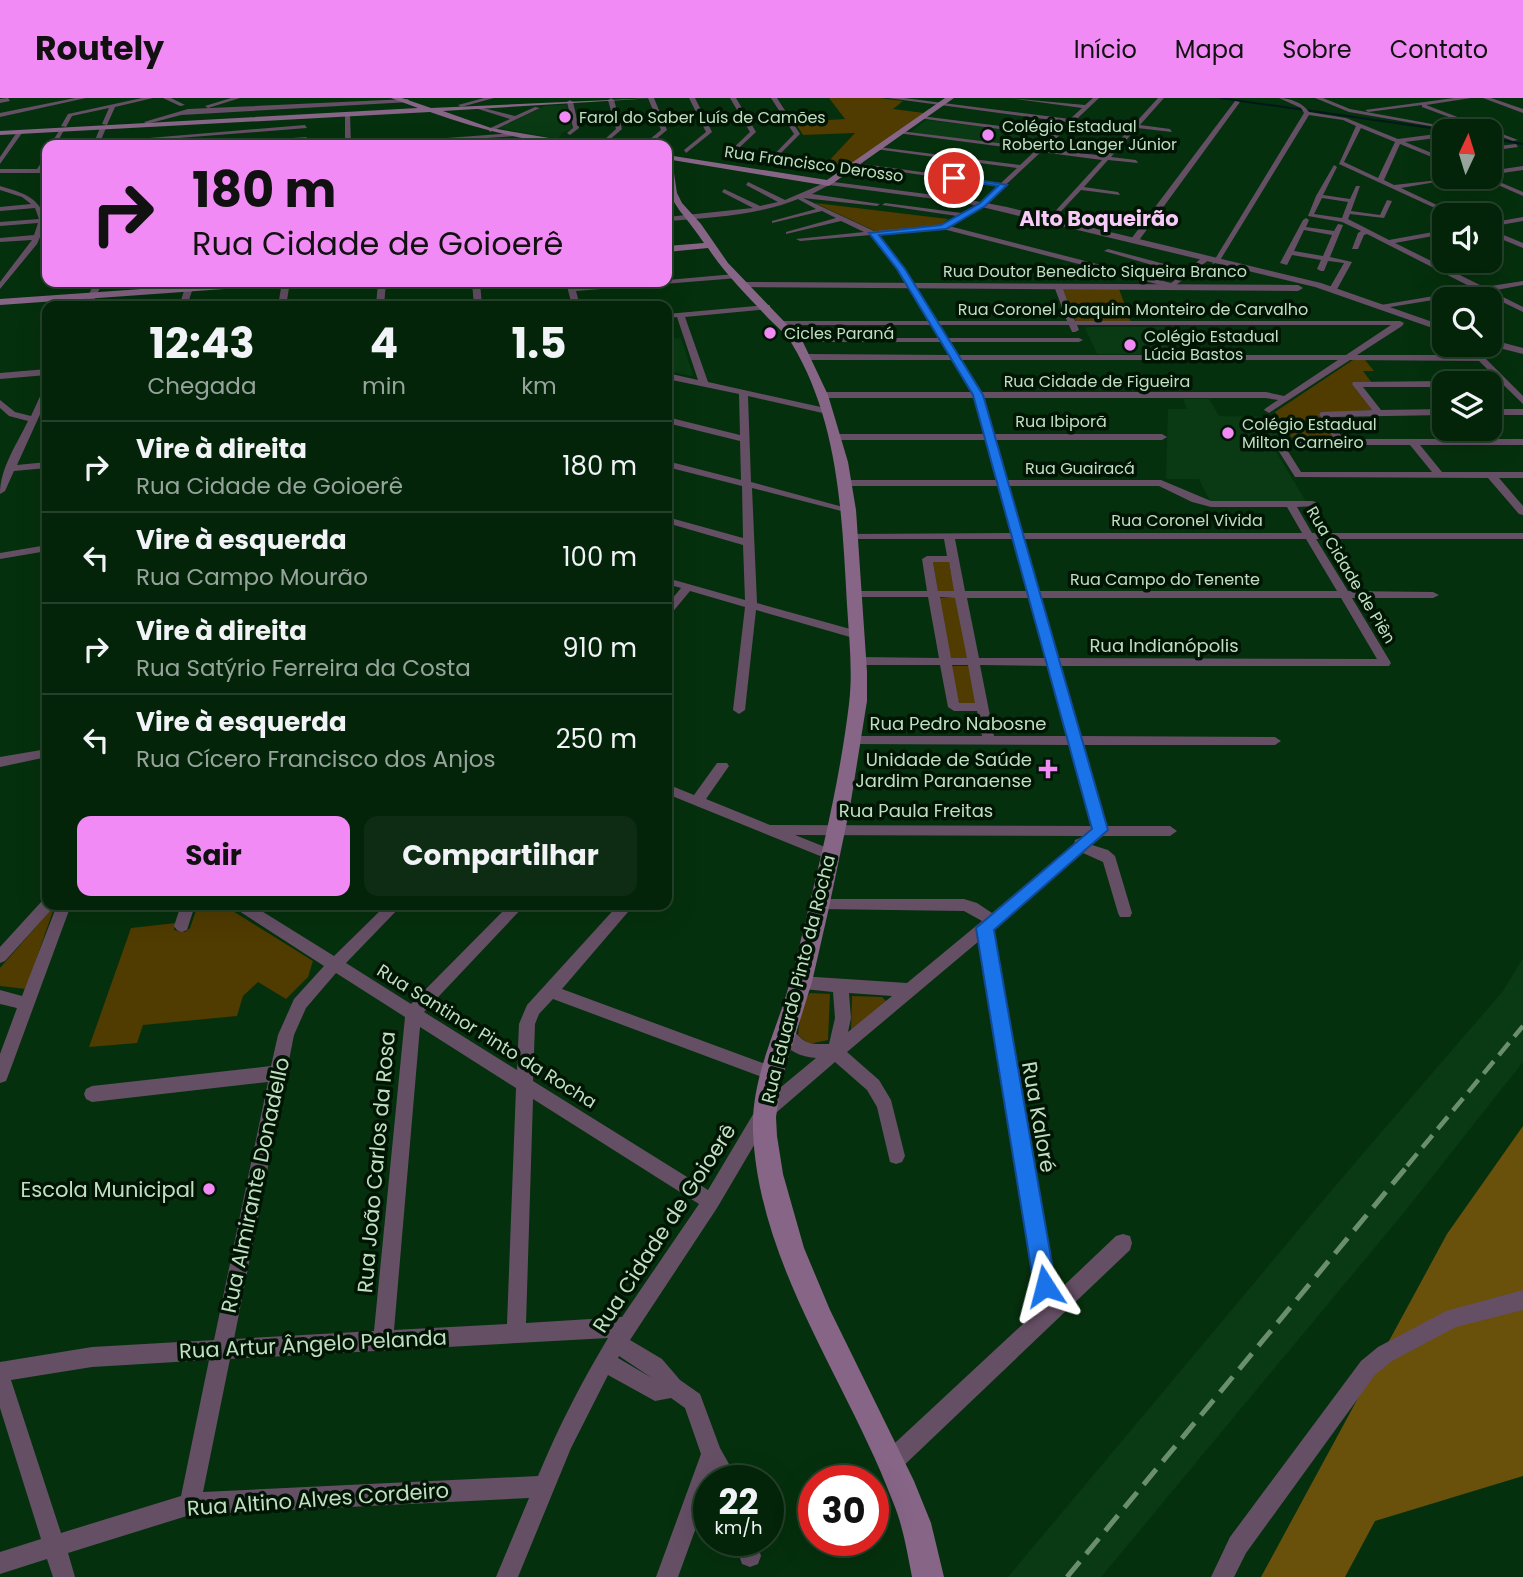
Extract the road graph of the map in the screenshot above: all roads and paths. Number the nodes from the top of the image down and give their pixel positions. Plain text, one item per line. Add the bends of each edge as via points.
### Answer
1 (83, 98) edge
2 (149, 98) edge
3 (166, 98) edge
4 (237, 98) edge
5 (395, 98) edge
6 (651, 98) edge
7 (692, 98) edge
8 (733, 98) edge
9 (774, 98) edge
10 (891, 98) edge
11 (950, 98) edge
12 (1011, 98) edge
13 (1096, 98) edge
14 (1161, 98) edge
15 (1282, 98) edge
16 (1318, 98) edge
17 (1393, 98) edge
18 (1430, 98) edge
19 (1468, 98) edge
20 (1486, 98) edge
21 (8, 100) dead end
22 (571, 100) edge
23 (611, 100) junction
24 (408, 101) junction
25 (0, 102) edge
26 (1237, 102) dead end
27 (1439, 102) junction
28 (477, 104) edge
29 (1419, 104) junction
30 (182, 105) dead end
31 (244, 105) dead end
32 (940, 105) junction
33 (1411, 105) junction
34 (113, 106) junction
35 (1451, 106) dead end
36 (288, 107) junction
37 (1087, 107) junction
38 (430, 108) junction
39 (537, 108) dead end
40 (1388, 108) junction
41 (1306, 111) junction
42 (1362, 111) junction
43 (1523, 111) edge
44 (179, 113) junction
45 (342, 113) junction
46 (0, 115) edge
47 (306, 117) junction
48 (514, 118) junction
49 (921, 118) junction
50 (1448, 119) edge
51 (206, 120) junction
52 (264, 120) junction
53 (225, 121) junction
54 (1072, 121) junction
55 (186, 123) junction
56 (146, 124) junction
57 (1359, 125) junction
58 (1430, 125) joint
59 (104, 126) junction
60 (1136, 126) junction
61 (306, 127) junction
62 (22, 128) junction
63 (63, 128) junction
64 (262, 130) junction
65 (490, 130) junction
66 (1170, 131) dead end
67 (0, 132) edge
68 (222, 133) junction
69 (570, 133) dead end
70 (900, 133) junction
71 (512, 135) junction
72 (1057, 135) junction
73 (182, 136) junction
74 (1432, 137) edge
75 (56, 140) edge
76 (98, 140) edge
77 (140, 140) edge
78 (153, 140) edge
79 (304, 140) edge
80 (347, 140) edge
81 (460, 140) edge
82 (517, 140) edge
83 (550, 140) edge
84 (607, 140) dead end
85 (652, 140) edge
86 (1398, 141) junction
87 (1523, 141) edge
88 (1504, 143) dead end
89 (1518, 145) edge
90 (878, 149) junction
91 (1040, 150) junction
92 (686, 151) dead end
93 (1432, 155) edge
94 (672, 158) edge
95 (726, 158) dead end
96 (1106, 159) junction
97 (0, 162) edge
98 (1136, 162) dead end
99 (769, 163) dead end
100 (856, 164) junction
101 (42, 166) edge
102 (1022, 167) junction
103 (1334, 167) dead end
104 (1523, 168) edge
105 (1502, 171) edge
106 (39, 172) junction
107 (42, 172) edge
108 (0, 173) edge
109 (1380, 181) junction
110 (1432, 181) edge
111 (830, 183) junction
112 (748, 184) dead end
113 (1004, 185) junction
114 (1502, 185) edge
115 (1358, 187) dead end
116 (1392, 187) junction
117 (0, 188) edge
118 (1080, 188) junction
119 (724, 191) dead end
120 (18, 193) junction
121 (0, 194) edge
122 (1118, 194) dead end
123 (1523, 194) edge
124 (672, 196) edge
125 (1319, 196) junction
126 (804, 197) junction
127 (1352, 201) junction
128 (1389, 201) dead end
129 (786, 202) junction
130 (982, 204) junction
131 (1432, 205) edge
132 (37, 206) junction
133 (0, 209) edge
134 (760, 209) junction
135 (823, 209) junction
136 (964, 215) junction
137 (42, 217) edge
138 (690, 217) junction
139 (843, 218) junction
140 (672, 219) edge
141 (1344, 219) junction
142 (1523, 219) edge
143 (1050, 220) junction
144 (42, 221) edge
145 (1306, 221) junction
146 (774, 222) dead end
147 (1502, 223) edge
148 (0, 224) edge
149 (42, 226) edge
150 (943, 227) junction
151 (1367, 232) junction
152 (788, 233) dead end
153 (873, 233) junction
154 (1336, 233) junction
155 (1432, 234) edge
156 (1502, 237) edge
157 (42, 239) edge
158 (800, 239) dead end
159 (0, 240) edge
160 (36, 240) junction
161 (1133, 241) junction
162 (1388, 242) junction
163 (711, 245) junction
164 (0, 246) edge
165 (1523, 246) edge
166 (1354, 247) dead end
167 (672, 249) edge
168 (1108, 251) dead end
169 (1289, 252) junction
170 (1325, 258) junction
171 (1211, 260) junction
172 (10, 262) dead end
173 (19, 262) junction
174 (1284, 263) dead end
175 (1321, 269) dead end
176 (1189, 273) junction
177 (735, 276) junction
178 (672, 281) edge
179 (2, 283) edge
180 (1523, 283) edge
181 (745, 285) junction
182 (1318, 285) junction
183 (911, 286) junction
184 (1058, 286) junction
185 (1172, 286) junction
186 (183, 287) edge
187 (1476, 287) edge
188 (1500, 287) edge
189 (1334, 289) junction
190 (1432, 298) edge
191 (1502, 300) edge
192 (89, 301) edge
193 (0, 302) edge
194 (42, 302) edge
195 (767, 307) junction
196 (1381, 307) junction
197 (1523, 310) edge
198 (680, 315) junction
199 (672, 316) edge
200 (1405, 320) junction
201 (782, 323) junction
202 (934, 323) junction
203 (1072, 323) junction
204 (1432, 326) edge
205 (796, 340) junction
206 (944, 340) junction
207 (1079, 340) junction
208 (1502, 345) edge
209 (1523, 351) edge
210 (807, 357) junction
211 (955, 357) junction
212 (1087, 357) junction
213 (1348, 358) junction
214 (1481, 358) joint
215 (42, 372) edge
216 (0, 376) edge
217 (672, 377) edge
218 (704, 384) junction
219 (1432, 384) edge
220 (1502, 384) edge
221 (1507, 384) junction
222 (743, 392) junction
223 (822, 395) junction
224 (978, 395) junction
225 (1286, 399) junction
226 (42, 400) edge
227 (1523, 401) edge
228 (0, 403) edge
229 (1269, 410) dead end
230 (827, 411) junction
231 (1378, 412) junction
232 (1432, 412) edge
233 (1502, 412) edge
234 (1523, 412) edge
235 (33, 419) junction
236 (672, 421) edge
237 (834, 437) junction
238 (990, 437) junction
239 (1162, 437) dead end
240 (745, 439) junction
241 (1340, 442) junction
242 (1413, 442) junction
243 (1523, 442) edge
244 (672, 465) edge
245 (42, 466) edge
246 (9, 469) junction
247 (1439, 475) junction
248 (1491, 475) junction
249 (1523, 475) edge
250 (845, 483) junction
251 (1003, 483) junction
252 (747, 484) junction
253 (0, 491) edge
254 (1304, 491) dead end
255 (1290, 504) junction
256 (849, 510) junction
257 (1523, 512) edge
258 (672, 521) edge
259 (851, 536) junction
260 (949, 536) junction
261 (1018, 536) junction
262 (1309, 536) junction
263 (1523, 536) edge
264 (749, 543) junction
265 (42, 549) edge
266 (0, 556) edge
267 (953, 559) junction
268 (672, 582) edge
269 (688, 587) junction
270 (854, 594) junction
271 (934, 594) junction
272 (960, 594) junction
273 (1034, 594) junction
274 (1345, 595) junction
275 (1433, 595) dead end
276 (751, 605) junction
277 (672, 606) edge
278 (856, 635) junction
279 (858, 661) junction
280 (946, 662) junction
281 (973, 662) junction
282 (1053, 662) junction
283 (1385, 663) joint
284 (982, 707) junction
285 (739, 710) dead end
286 (852, 740) junction
287 (989, 741) junction
288 (1075, 741) junction
289 (1275, 741) dead end
290 (42, 754) edge
291 (0, 762) edge
292 (722, 766) dead end
293 (672, 791) edge
294 (697, 801) junction
295 (835, 829) junction
296 (770, 830) junction
297 (1062, 830) junction
298 (1101, 830) junction
299 (1170, 831) dead end
300 (1083, 848) junction
301 (830, 855) junction
302 (819, 902) junction
303 (42, 910) edge
304 (62, 910) edge
305 (187, 910) edge
306 (249, 910) edge
307 (391, 910) edge
308 (512, 910) edge
309 (622, 910) edge
310 (1125, 913) dead end
311 (989, 925) junction
312 (182, 926) dead end
313 (0, 957) edge
314 (335, 964) junction
315 (800, 984) junction
316 (839, 986) junction
317 (908, 990) junction
318 (549, 991) junction
319 (0, 997) edge
320 (27, 1004) junction
321 (413, 1013) junction
322 (786, 1034) junction
323 (835, 1052) junction
324 (278, 1073) junction
325 (773, 1074) junction
326 (0, 1076) edge
327 (525, 1084) junction
328 (92, 1094) dead end
329 (764, 1112) junction
330 (896, 1156) dead end
331 (711, 1202) junction
332 (1124, 1243) dead end
333 (1523, 1300) edge
334 (1049, 1313) junction
335 (516, 1333) junction
336 (622, 1335) junction
337 (383, 1340) junction
338 (221, 1349) junction
339 (605, 1362) junction
340 (0, 1374) edge
341 (673, 1387) junction
342 (712, 1454) junction
343 (890, 1463) junction
344 (718, 1465) edge
345 (545, 1486) junction
346 (190, 1504) junction
347 (53, 1544) junction
348 (0, 1563) edge
349 (64, 1577) edge
350 (507, 1577) edge
351 (667, 1577) edge
352 (928, 1577) edge
353 (1222, 1577) edge

1 - 46 street
2 - 34 street
3 - 30 street
4 - 44 street
5 - 24 main road
6 - 23 main road
6 - 85 street via 664,130
7 - 92 street via 709,132
8 - 95 street via 753,132
9 - 99 street via 797,134
10 - 32 street
11 - 32 main road
12 - 37 street
13 - 37 street
14 - 60 street
15 - 41 street
16 - 42 street
17 - 33 street
18 - 27 street
19 - 27 street
20 - 43 street
21 - 25 street
22 - 23 main road
22 - 28 main road
22 - 69 street via 576,128
23 - 84 street via 619,129
24 - 36 street
24 - 38 main road
26 - 161 street
27 - 29 street
27 - 35 street
28 - 38 main road
28 - 38 main road
28 - 48 street
29 - 33 street
29 - 89 street
31 - 36 street via 264,99
32 - 49 main road
32 - 54 street
33 - 40 street
33 - 50 street
34 - 59 street
34 - 63 street via 70,115
36 - 44 street
37 - 54 street
38 - 45 main road
38 - 65 main road
39 - 48 street
40 - 42 street
40 - 58 street
41 - 57 street
41 - 171 street
42 - 58 street
44 - 56 street
45 - 47 main road
45 - 51 main road
45 - 80 street
47 - 52 main road
47 - 61 street
48 - 65 street
49 - 70 main road
49 - 72 street
51 - 53 main road
51 - 55 main road
51 - 56 main road
52 - 53 main road
52 - 64 street
53 - 68 street
54 - 72 street
55 - 56 main road
55 - 73 street
56 - 59 main road
56 - 77 street
57 - 86 street
57 - 109 street via 1341,163
59 - 63 main road
59 - 76 street
60 - 66 street
60 - 96 street
61 - 64 street
61 - 79 street
62 - 63 main road
62 - 67 main road
62 - 97 street
63 - 75 street
64 - 68 street
65 - 71 main road
68 - 73 street
70 - 90 main road
70 - 91 street
71 - 81 street
71 - 82 street
71 - 83 main road
72 - 91 street
73 - 78 street
74 - 86 street
86 - 93 street
86 - 109 street
87 - 89 street
88 - 89 street
90 - 100 main road
90 - 102 street
91 - 96 street
91 - 102 street
94 - 111 main road, Rua Francisco Derosso
96 - 98 street
96 - 118 street
100 - 111 main road
100 - 113 street
101 - 106 street
102 - 113 street
103 - 125 street
104 - 105 street
106 - 107 street
106 - 108 street
109 - 116 street
110 - 116 street
111 - 126 street
111 - 130 street, Rua Francisco Derosso
112 - 129 street
113 - 130 street
114 - 123 street
115 - 127 street
116 - 131 street
117 - 120 street
118 - 122 street
118 - 143 street
119 - 134 street
120 - 121 street
120 - 132 street
124 - 138 main road, Rua Eduardo Pinto da Rocha
125 - 127 street
125 - 145 street
126 - 129 street
126 - 135 street
126 - 136 street
127 - 141 street
128 - 141 street via 1382,217
129 - 134 street
130 - 136 street
130 - 143 street, Rua Francisco Derosso
132 - 133 street
132 - 137 street
134 - 138 street
135 - 139 street
135 - 146 street
136 - 150 street
138 - 140 street
138 - 163 main road, Rua Eduardo Pinto da Rocha
139 - 152 street
139 - 153 street
141 - 145 street
141 - 151 street
141 - 154 street
142 - 147 street
143 - 161 street, Rua Francisco Derosso
144 - 148 street
145 - 154 street
145 - 169 street
149 - 160 street
150 - 153 street
150 - 185 street
151 - 162 street
151 - 166 street via 1361,233
153 - 158 street
153 - 183 street
154 - 170 street
155 - 162 street
156 - 165 street
157 - 160 street
159 - 160 street
160 - 164 street
160 - 173 street
161 - 171 street, Rua Francisco Derosso
162 - 187 street
163 - 167 main road
163 - 177 main road, Rua Eduardo Pinto da Rocha
168 - 176 street
169 - 170 street
169 - 174 street
170 - 175 street
170 - 189 street via 1348,262
171 - 176 street
171 - 182 street, Rua Francisco Derosso
172 - 173 street
173 - 179 street
176 - 185 street
177 - 178 street
177 - 181 main road, Rua Eduardo Pinto da Rocha
180 - 188 street
181 - 183 street, Rua Doutor Benedicto Siqueira Branco
181 - 195 main road, Rua Eduardo Pinto da Rocha
182 - 185 street, Rua Doutor Benedicto Siqueira Branco
182 - 189 street, Rua Francisco Derosso
183 - 184 street, Rua Doutor Benedicto Siqueira Branco
183 - 202 street
184 - 185 street, Rua Doutor Benedicto Siqueira Branco
184 - 203 street
186 - 192 main road
189 - 196 street, Rua Francisco Derosso
190 - 196 street
191 - 197 street
193 - 194 main road
195 - 198 street
195 - 201 main road, Rua Eduardo Pinto da Rocha
196 - 200 street, Rua Francisco Derosso
198 - 199 street
198 - 218 street
200 - 203 street, Rua Coronel Joaquim Monteiro de Carvalho
200 - 204 street, Rua Francisco Derosso
200 - 213 street
201 - 202 street, Rua Coronel Joaquim Monteiro de Carvalho
201 - 205 main road, Rua Eduardo Pinto da Rocha
202 - 203 street, Rua Coronel Joaquim Monteiro de Carvalho
202 - 206 street
203 - 207 street
205 - 206 street
205 - 210 main road, Rua Eduardo Pinto da Rocha
206 - 207 street
206 - 211 street
207 - 212 street
208 - 209 street
210 - 211 street
210 - 223 main road, Rua Eduardo Pinto da Rocha
211 - 212 street
211 - 224 street
212 - 213 street
213 - 214 street
213 - 225 street
214 - 221 street
215 - 216 street
217 - 218 street
218 - 222 street
219 - 231 street via 1356,384
220 - 221 street
221 - 227 street
222 - 230 street
222 - 240 street
223 - 224 street, Rua Cidade de Figueira
223 - 230 main road, Rua Eduardo Pinto da Rocha
224 - 225 street, Rua Cidade de Figueira
224 - 238 street
225 - 229 street
226 - 235 street
228 - 235 street via 12,414
230 - 237 main road, Rua Eduardo Pinto da Rocha
231 - 232 street
231 - 241 street via 1324,414
233 - 234 street
235 - 246 street
236 - 240 street
237 - 238 street, Rua Ibiporã
237 - 250 main road, Rua Eduardo Pinto da Rocha
238 - 239 street, Rua Ibiporã
238 - 251 street
240 - 252 street
241 - 242 street
241 - 247 street via 1278,442 1298,475
242 - 243 street
242 - 247 street
244 - 252 street
245 - 246 street
246 - 253 street
247 - 248 street
248 - 249 street
248 - 257 street
250 - 251 street, Rua Guairacá
250 - 256 main road, Rua Eduardo Pinto da Rocha
251 - 255 street, Rua Guairacá via 1161,484 1206,503
251 - 261 street
252 - 256 street
252 - 264 street
254 - 255 street, Rua Guairacá via 1312,504
255 - 262 street, Rua Cidade de Piên
256 - 259 main road, Rua Eduardo Pinto da Rocha
258 - 264 street
259 - 260 street, Rua Coronel Vivida
259 - 270 main road, Rua Eduardo Pinto da Rocha
260 - 261 street, Rua Coronel Vivida
260 - 267 street
261 - 262 street, Rua Coronel Vivida
261 - 273 street
262 - 263 street, Rua Coronel Vivida
262 - 274 street, Rua Cidade de Piên
264 - 276 street
265 - 266 street
267 - 271 street via 927,559
267 - 272 street
268 - 269 street
269 - 276 street
269 - 277 street
270 - 271 street, Rua Campo do Tenente
270 - 278 main road, Rua Eduardo Pinto da Rocha
271 - 272 street, Rua Campo do Tenente
271 - 280 street
272 - 273 street, Rua Campo do Tenente
272 - 281 street
273 - 274 street, Rua Campo do Tenente
273 - 282 street
274 - 275 street, Rua Campo do Tenente
274 - 283 street, Rua Cidade de Piên
276 - 278 street
276 - 285 street
278 - 279 main road, Rua Eduardo Pinto da Rocha
279 - 280 street, Rua Indianópolis
279 - 286 main road, Rua Eduardo Pinto da Rocha
280 - 281 street, Rua Indianópolis
280 - 284 street via 954,707
281 - 282 street, Rua Indianópolis
281 - 284 street
282 - 283 street, Rua Indianópolis
282 - 288 street
284 - 287 street
286 - 287 street, Rua Pedro Nabosne
286 - 295 main road, Rua Eduardo Pinto da Rocha
287 - 288 street, Rua Pedro Nabosne
288 - 289 street, Rua Pedro Nabosne
288 - 298 street
290 - 291 street
292 - 294 street
293 - 294 street, Rua Paula Freitas
294 - 296 street, Rua Paula Freitas
295 - 296 street, Rua Paula Freitas
295 - 297 street, Rua Paula Freitas
295 - 301 main road, Rua Eduardo Pinto da Rocha
296 - 301 street, Rua Paula Freitas
297 - 298 street, Rua Paula Freitas
297 - 300 street
298 - 299 street, Rua Paula Freitas
298 - 300 street, Rua Cidade de Goioerê
300 - 310 street via 1101,852 1110,860
300 - 311 street, Rua Cidade de Goioerê
301 - 302 main road, Rua Eduardo Pinto da Rocha
302 - 311 street via 972,906
302 - 315 main road, Rua Eduardo Pinto da Rocha
303 - 313 street
304 - 320 street
305 - 312 street
306 - 314 street, Rua Santinor Pinto da Rocha
307 - 314 street, Rua Almirante Donadello
308 - 321 street, Rua João Carlos da Rosa
309 - 318 street
311 - 317 street, Rua Cidade de Goioerê
311 - 334 street, Rua Kaloré
314 - 321 street, Rua Santinor Pinto da Rocha
314 - 324 street, Rua Almirante Donadello via 291,1019
315 - 316 street
315 - 322 main road, Rua Eduardo Pinto da Rocha
316 - 317 street
316 - 323 street via 843,1018
317 - 323 street, Rua Cidade de Goioerê
318 - 325 street
318 - 327 street via 527,1024
319 - 320 street
320 - 326 street
321 - 327 street, Rua Santinor Pinto da Rocha
321 - 337 street, Rua João Carlos da Rosa
322 - 323 street via 803,1050
322 - 325 main road, Rua Eduardo Pinto da Rocha
323 - 329 street, Rua Cidade de Goioerê
323 - 330 street via 880,1094
324 - 328 street
324 - 338 street, Rua Almirante Donadello
325 - 329 main road, Rua Eduardo Pinto da Rocha
327 - 331 street, Rua Santinor Pinto da Rocha
327 - 335 street
329 - 331 street, Rua Cidade de Goioerê
329 - 343 main road, Rua Eduardo Pinto da Rocha via 771,1172 787,1237
331 - 336 street, Rua Cidade de Goioerê
332 - 334 street
333 - 353 street via 1454,1318 1385,1354 1368,1368 1245,1534
334 - 343 street
335 - 336 street, Rua Artur Ângelo Pelanda
335 - 337 street, Rua Artur Ângelo Pelanda
336 - 339 street, Rua Cidade de Goioerê
336 - 341 street
337 - 338 street, Rua Artur Ângelo Pelanda
338 - 340 street, Rua Artur Ângelo Pelanda via 67,1359
338 - 346 street, Rua Almirante Donadello
339 - 341 street via 655,1391
339 - 345 street, Rua Cidade de Goioerê
340 - 347 street
341 - 342 street via 693,1401
342 - 344 street
342 - 351 street
343 - 352 main road, Rua Eduardo Pinto da Rocha via 913,1516
345 - 346 street, Rua Altino Alves Cordeiro
345 - 350 street, Rua Cidade de Goioerê
346 - 347 street, Rua Altino Alves Cordeiro
347 - 348 street, Rua Altino Alves Cordeiro
347 - 349 street

